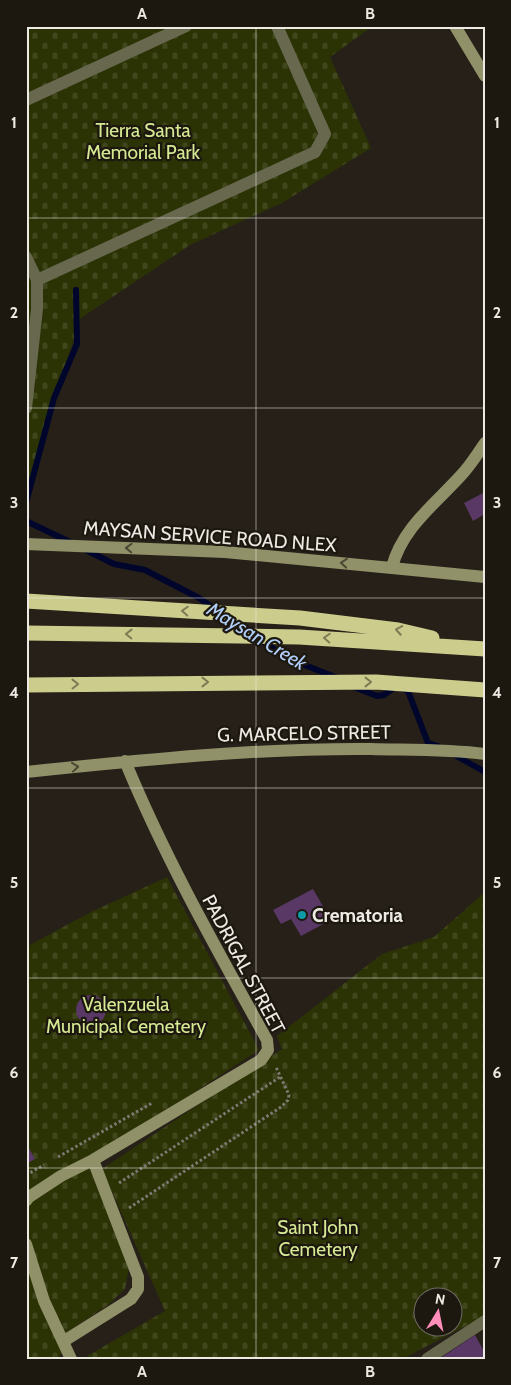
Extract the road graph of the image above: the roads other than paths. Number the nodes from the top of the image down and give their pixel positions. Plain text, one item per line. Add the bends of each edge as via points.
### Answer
1 (186, 26) edge
2 (277, 26) edge
3 (456, 26) edge
4 (485, 76) edge
5 (26, 100) edge
6 (26, 257) edge
7 (37, 280) junction
8 (26, 408) edge
9 (485, 444) edge
10 (26, 544) edge
11 (392, 568) junction
12 (485, 577) edge
13 (26, 601) edge
14 (26, 633) edge
15 (482, 649) edge
16 (26, 686) edge
17 (485, 690) edge
18 (485, 754) edge
19 (125, 761) junction
20 (26, 772) edge
21 (93, 1160) junction
22 (26, 1201) edge
23 (26, 1244) edge
24 (484, 1323) edge
25 (64, 1341) junction
26 (70, 1359) edge
27 (427, 1359) edge

1 - 5 street
2 - 7 street via 325,134 315,152
3 - 4 street
6 - 7 street
7 - 8 street
9 - 11 street via 465,471 411,527 397,550
11 -> 10 street, MAYSAN SERVICE ROAD NLEX via 197,550
11 - 12 street
15 -> 13 highway via 398,630 300,618
15 -> 14 highway via 299,637
16 -> 17 highway via 157,682 376,682
18 - 19 street, G. MARCELO STREET via 284,749
20 -> 19 street, G. MARCELO STREET
19 - 21 street, PADRIGAL STREET via 149,818 204,928 267,1040 268,1050 261,1060
21 - 22 street, PADRIGAL STREET via 61,1176
21 - 25 street via 138,1277 138,1289 130,1299
23 - 25 street via 44,1301
24 - 27 street
25 - 26 street

